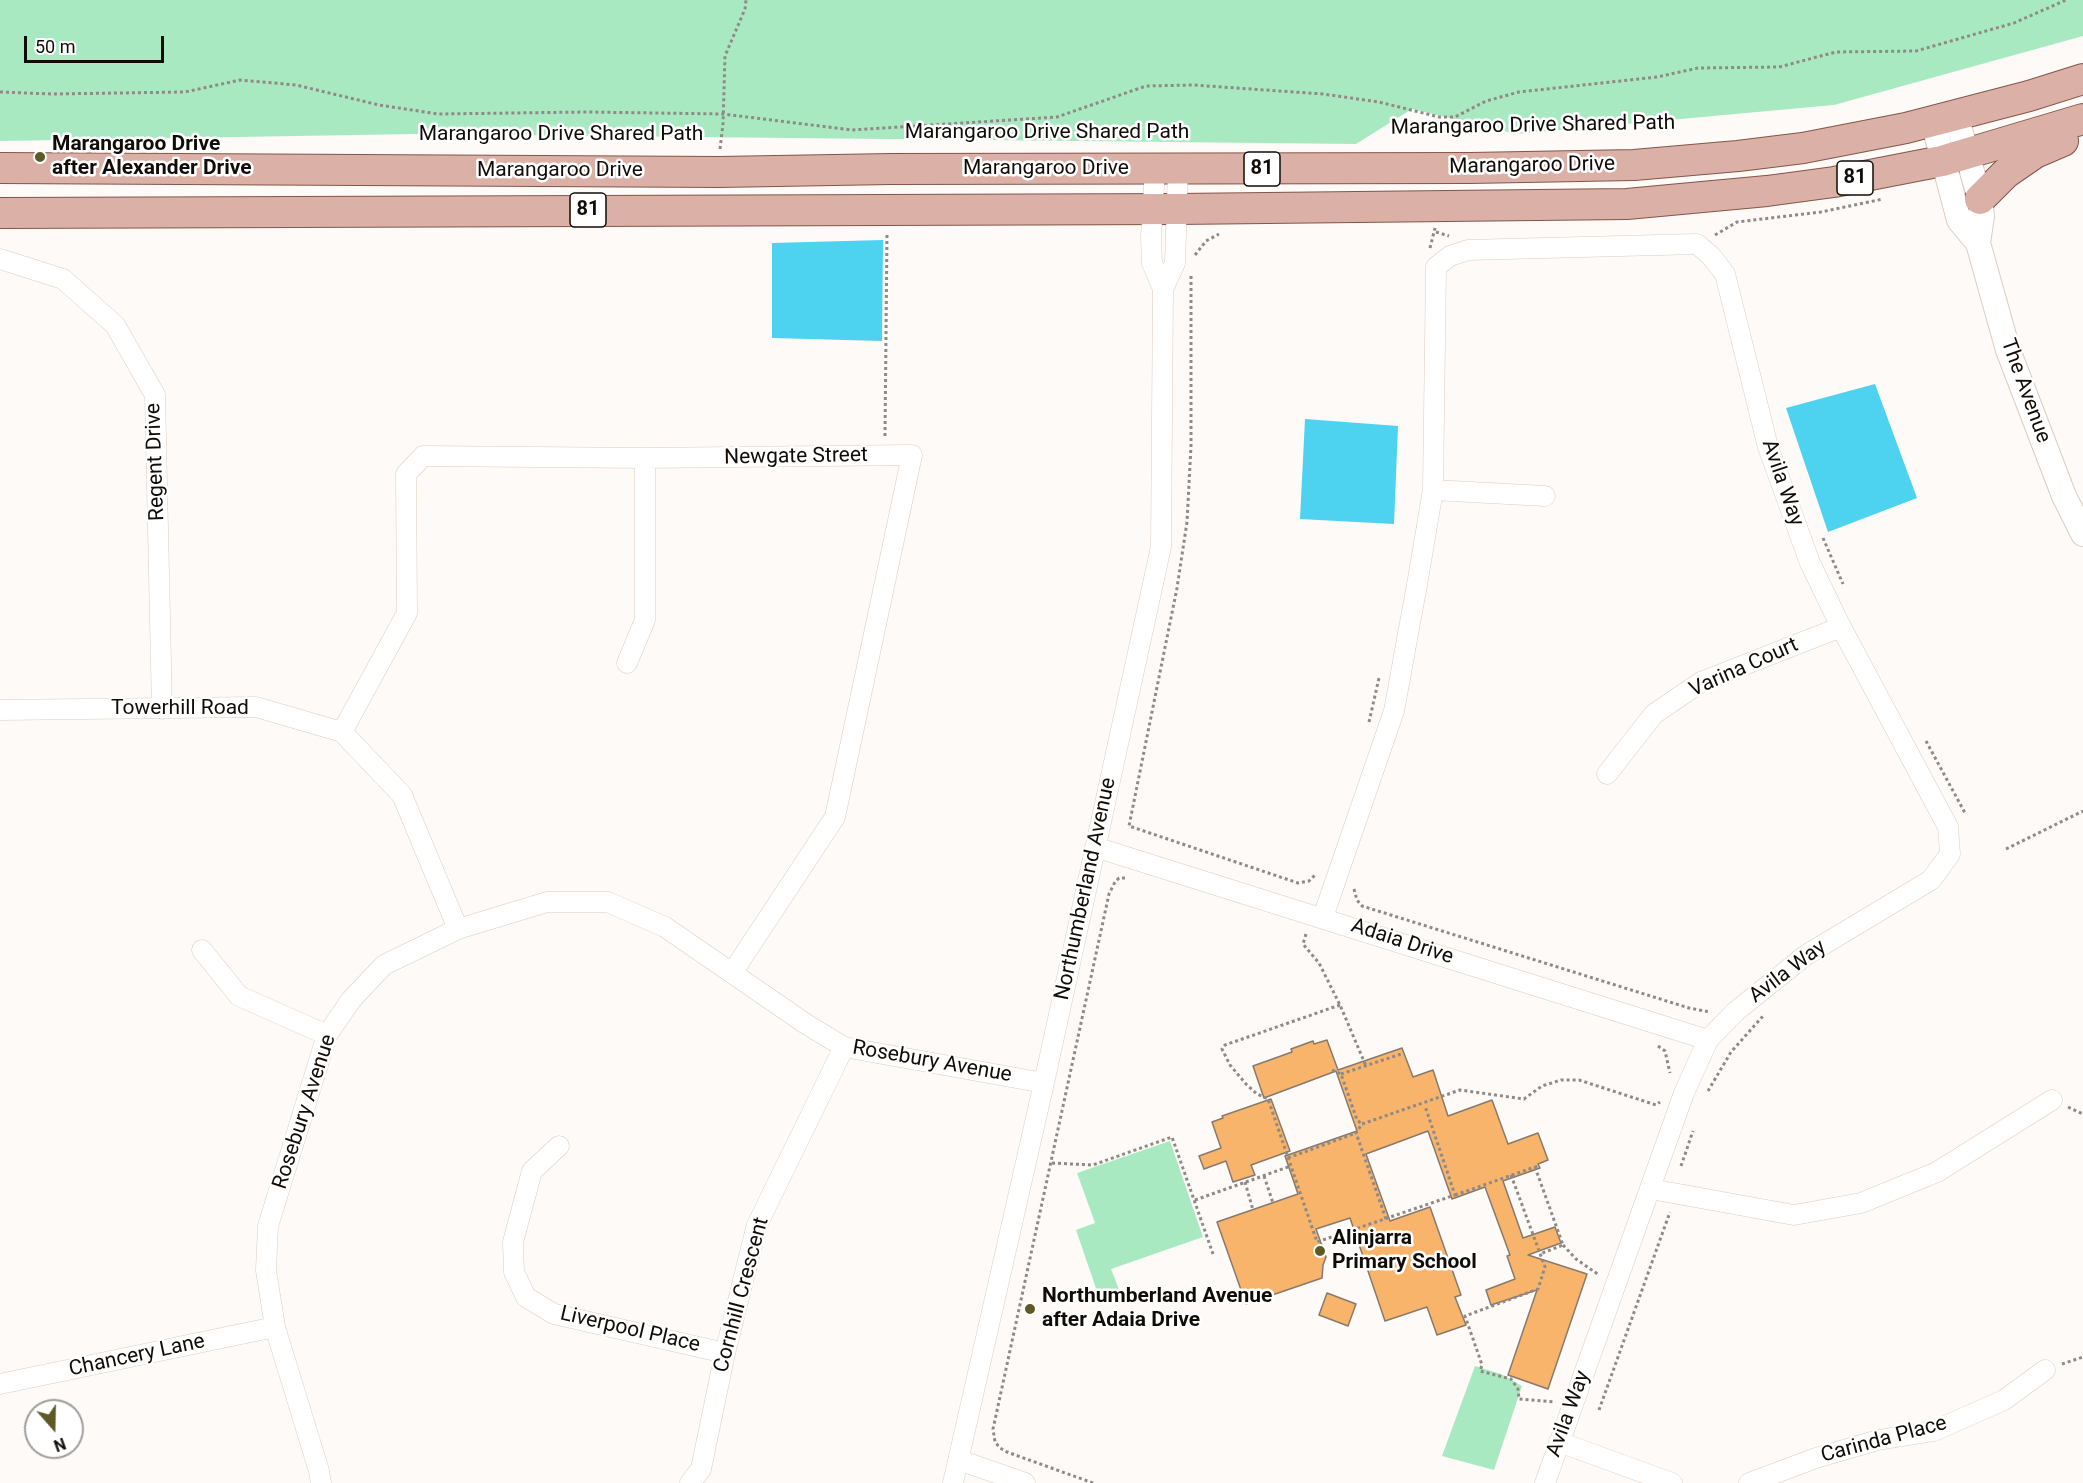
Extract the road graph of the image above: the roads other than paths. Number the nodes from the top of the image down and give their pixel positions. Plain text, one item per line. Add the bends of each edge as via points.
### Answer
1 (2083, 79) edge
2 (1944, 119) junction
3 (2083, 120) edge
4 (2083, 135) edge
5 (1954, 158) junction
6 (0, 168) edge
7 (1166, 169) junction
8 (0, 197) edge
9 (1980, 199) junction
10 (1165, 208) junction
11 (0, 213) edge
12 (134, 213) junction
13 (1978, 243) junction
14 (0, 259) edge
15 (645, 458) junction
16 (1432, 490) junction
17 (1545, 496) dead end
18 (2083, 534) edge
19 (1841, 627) junction
20 (627, 663) dead end
21 (162, 709) junction
22 (0, 710) edge
23 (342, 732) junction
24 (1607, 774) dead end
25 (1095, 847) junction
26 (1323, 917) junction
27 (458, 929) junction
28 (202, 950) dead end
29 (732, 973) junction
30 (327, 1035) junction
31 (1708, 1040) junction
32 (844, 1047) junction
33 (1044, 1083) junction
34 (2052, 1100) dead end
35 (559, 1146) dead end
36 (1651, 1189) junction
37 (275, 1327) junction
38 (725, 1353) junction
39 (2045, 1370) dead end
40 (0, 1384) edge
41 (1559, 1442) junction
42 (959, 1461) junction
43 (321, 1483) edge
44 (690, 1483) edge
45 (953, 1483) edge
46 (1025, 1483) edge
47 (1545, 1483) edge
48 (1672, 1483) edge
49 (1749, 1483) edge

1 - 2 main road, Marangaroo Drive / 81
2 - 5 street, The Avenue
2 - 7 main road, Marangaroo Drive / 81 via 1803,147 1634,165
3 - 5 main road, Marangaroo Drive / 81
4 - 9 main road via 2035,153 2006,172
5 - 9 street, The Avenue
5 - 10 main road, Marangaroo Drive / 81 via 1834,182 1627,204
5 - 13 street, The Avenue via 1959,220
6 - 7 main road, Marangaroo Drive / 81 via 719,172
7 - 10 street, Northumberland Avenue
8 - 12 main road
9 - 13 street, The Avenue
10 - 12 main road, Marangaroo Drive / 81
10 - 25 street, Northumberland Avenue via 1176,262 1163,289 1161,547
11 - 12 main road, Marangaroo Drive / 81
13 - 18 street, The Avenue via 2008,350 2064,496
14 - 21 street, Regent Drive via 63,279 115,325 155,395
15 - 20 street via 645,620
15 - 23 street, Newgate Street via 423,456 406,474 407,613
15 - 29 street, Newgate Street via 912,455 835,817
16 - 17 street
16 - 19 street, Avila Way via 1436,267 1450,256 1468,250 1697,244 1725,274 1768,447 1810,563
16 - 26 street, Avila Way via 1394,711
19 - 24 street, Varina Court via 1701,682 1654,714
19 - 31 street, Avila Way via 1948,827 1950,854 1931,880 1806,955 1735,1012
21 - 22 street, Towerhill Road
21 - 23 street, Towerhill Road via 256,707
23 - 27 street via 402,795
25 - 26 street, Adaia Drive
25 - 33 street, Northumberland Avenue
26 - 31 street, Adaia Drive
27 - 29 street, Rosebury Avenue via 547,902 608,902 665,927
27 - 30 street, Rosebury Avenue via 384,965 351,1000
28 - 30 street via 239,996
29 - 32 street, Rosebury Avenue
30 - 37 street, Rosebury Avenue via 268,1226 266,1270
31 - 36 street, Avila Way via 1687,1086
32 - 33 street, Rosebury Avenue
32 - 38 street, Cornhill Crescent via 757,1225
33 - 42 street, Northumberland Avenue
34 - 36 street via 1937,1172 1860,1203 1794,1215
35 - 38 street, Liverpool Place via 532,1171 513,1242 514,1272 526,1297 554,1314
36 - 41 street, Avila Way
37 - 40 street, Chancery Lane
37 - 43 street, Rosebury Avenue
38 - 44 street, Cornhill Crescent via 701,1468
39 - 49 street, Carinda Place via 2004,1400 1934,1431 1878,1440
41 - 47 street, Avila Way
41 - 48 street
42 - 45 street, Northumberland Avenue
42 - 46 street

